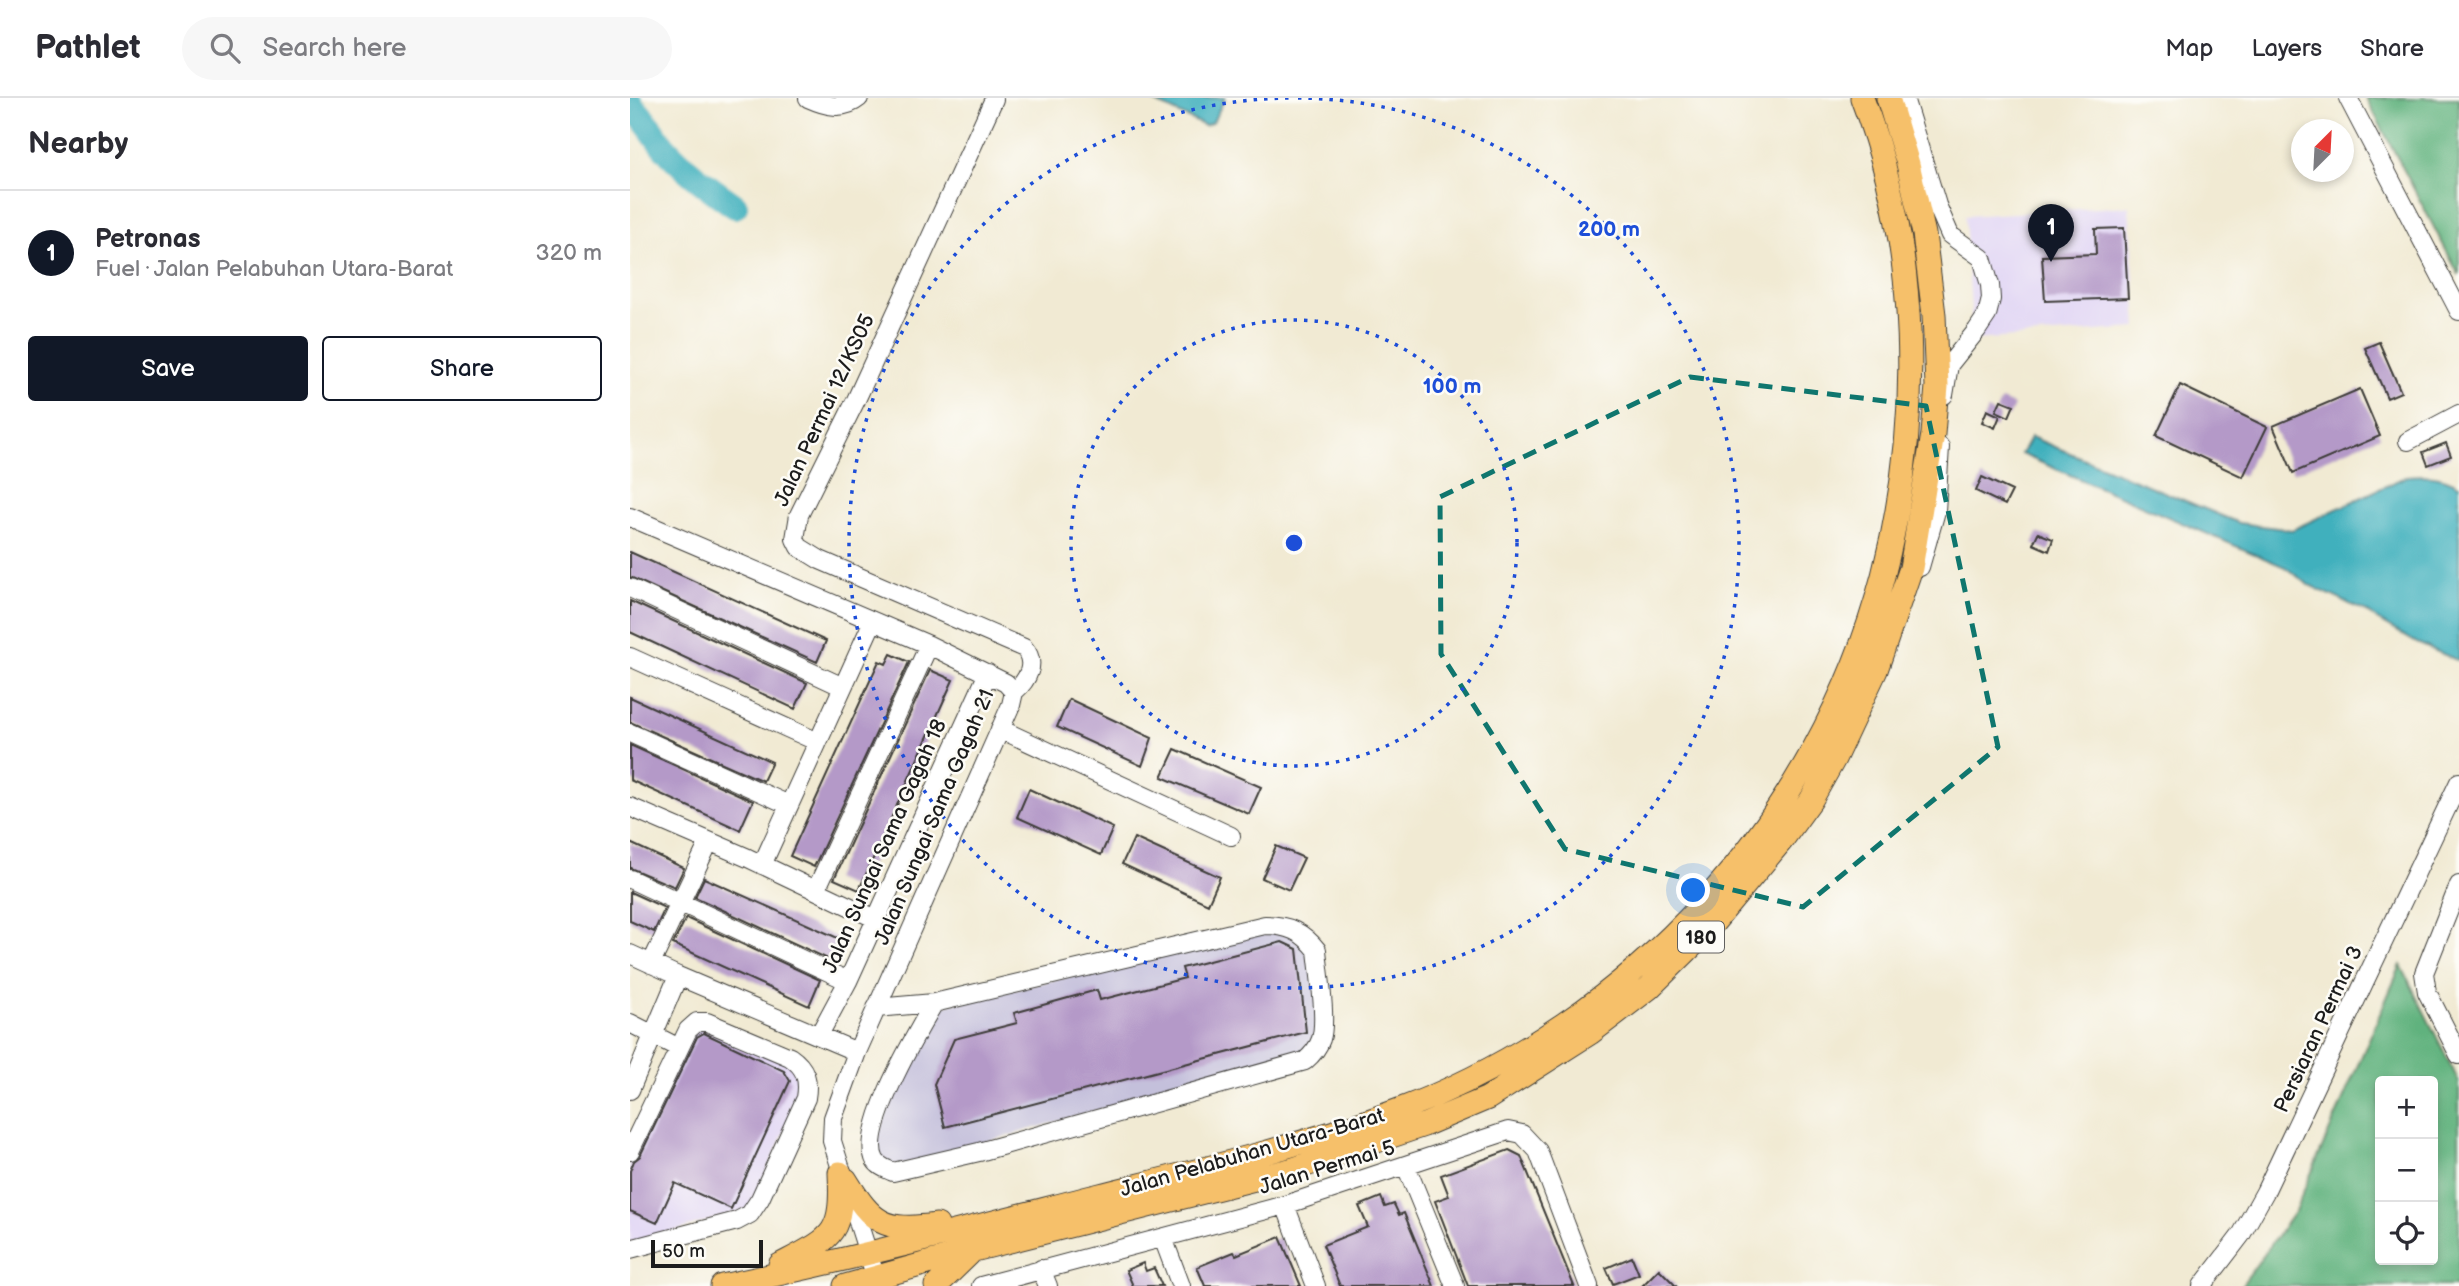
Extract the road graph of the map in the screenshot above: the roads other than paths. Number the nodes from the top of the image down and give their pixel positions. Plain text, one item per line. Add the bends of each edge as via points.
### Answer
1 (808, 98) edge
2 (859, 98) edge
3 (1862, 98) edge
4 (1888, 98) edge
5 (1904, 98) edge
6 (2348, 98) edge
7 (994, 99) edge
8 (2459, 311) edge
9 (2459, 414) edge
10 (2408, 441) dead end
11 (630, 517) edge
12 (630, 588) edge
13 (873, 621) junction
14 (929, 645) junction
15 (630, 657) edge
16 (988, 673) junction
17 (843, 687) junction
18 (1014, 692) junction
19 (1000, 729) junction
20 (630, 733) edge
21 (818, 742) junction
22 (1825, 776) junction
23 (2459, 782) edge
24 (789, 805) junction
25 (630, 807) edge
26 (2453, 812) edge
27 (1231, 836) dead end
28 (709, 842) junction
29 (762, 865) junction
30 (630, 879) edge
31 (2459, 886) edge
32 (816, 890) junction
33 (680, 903) junction
34 (876, 919) junction
35 (630, 954) edge
36 (651, 964) junction
37 (678, 976) junction
38 (848, 981) junction
39 (934, 1003) junction
40 (876, 1008) junction
41 (630, 1023) edge
42 (654, 1034) junction
43 (819, 1035) junction
44 (679, 1048) junction
45 (856, 1052) junction
46 (2459, 1055) edge
47 (630, 1090) edge
48 (630, 1151) edge
49 (1406, 1166) junction
50 (843, 1174) junction
51 (1285, 1206) junction
52 (1033, 1212) junction
53 (1163, 1238) junction
54 (630, 1249) edge
55 (974, 1250) junction
56 (870, 1254) junction
57 (876, 1278) junction
58 (1045, 1278) edge
59 (753, 1280) junction
60 (722, 1286) edge
61 (845, 1286) edge
62 (936, 1286) edge
63 (981, 1286) edge
64 (1181, 1286) edge
65 (1317, 1286) edge
66 (1455, 1286) edge
67 (1589, 1286) edge
68 (2202, 1286) edge

1 - 2 street via 841,107
3 - 52 main road, Jalan Pelabuhan Utara-Barat / 180 via 1872,123 1904,265 1910,344 1903,483 1875,603 1844,691 1772,818 1739,863 1640,967 1544,1038 1477,1076 1314,1139
4 - 22 main road, Jalan Pelabuhan Utara-Barat / 180 via 1908,164 1929,270 1937,386 1933,433 1913,557 1896,617
5 - 22 street via 1937,205 1950,235 1982,258 1991,299 1987,315 1949,365 1936,512 1903,628 1861,720
6 - 8 street
7 - 18 street, Jalan Permai 12/KS05 via 807,496 795,539 799,547 820,560 1024,648 1031,658 1030,669
9 - 10 street
11 - 13 street, Jalan Sungai Sama Gagah 21
12 - 17 street
13 - 14 street, Jalan Sungai Sama Gagah 21
13 - 17 street
14 - 16 street, Jalan Sungai Sama Gagah 21
14 - 32 street
15 - 21 street
16 - 18 street, Jalan Sungai Sama Gagah 21
16 - 34 street, Jalan Sungai Sama Gagah 18
17 - 21 street
18 - 19 street, Jalan Sungai Sama Gagah 21
19 - 27 street
19 - 40 street, Jalan Sungai Sama Gagah 21
20 - 24 street
21 - 24 street
22 - 55 main road, Jalan Pelabuhan Utara-Barat / 180 via 1752,879 1649,988 1590,1033 1488,1098 1294,1169
23 - 26 street, Persiaran Permai 3
24 - 29 street
25 - 28 street
26 - 68 street, Persiaran Permai 3 via 2265,1192 2241,1235
28 - 29 street
28 - 33 street
29 - 32 street
30 - 33 street
31 - 46 street via 2424,973 2427,992
32 - 34 street
33 - 36 street
33 - 38 street
34 - 38 street, Jalan Sungai Sama Gagah 18
35 - 36 street
36 - 37 street
37 - 42 street
37 - 43 street
38 - 43 street, Jalan Sungai Sama Gagah 18
39 - 39 street via 1265,925 1281,925 1298,931 1317,950 1323,1025 1321,1040 1304,1061 893,1172 875,1160 874,1124
39 - 40 street
40 - 45 street, Jalan Sungai Sama Gagah 21
41 - 42 street
42 - 44 street
42 - 47 street
43 - 45 street
44 - 48 street
44 - 54 street via 689,1027 707,1022 798,1063 807,1081 806,1098 750,1214
45 - 50 street, Jalan Sungai Sama Gagah 21 via 833,1118 832,1141
49 - 51 street, Jalan Permai 5
49 - 66 street
49 - 67 street, Jalan Permai 5 via 1508,1131 1522,1134 1538,1151
50 - 52 main road via 863,1208 891,1226
50 - 56 street, Jalan Sungai Sama Gagah 21
50 - 59 main road via 841,1209 833,1230 813,1248
51 - 53 street, Jalan Permai 5
51 - 65 street
52 - 56 main road, Jalan Pelabuhan Utara-Barat / 180
53 - 58 street, Jalan Permai 5
53 - 64 street
55 - 57 main road, Jalan Pelabuhan Utara-Barat / 180
55 - 62 main road
56 - 57 street, Jalan Sungai Sama Gagah 21
56 - 59 main road, Jalan Pelabuhan Utara-Barat / 180
57 - 61 main road, Jalan Pelabuhan Utara-Barat / 180
58 - 63 street, Jalan Permai 5
59 - 60 main road, Jalan Pelabuhan Utara-Barat / 180

